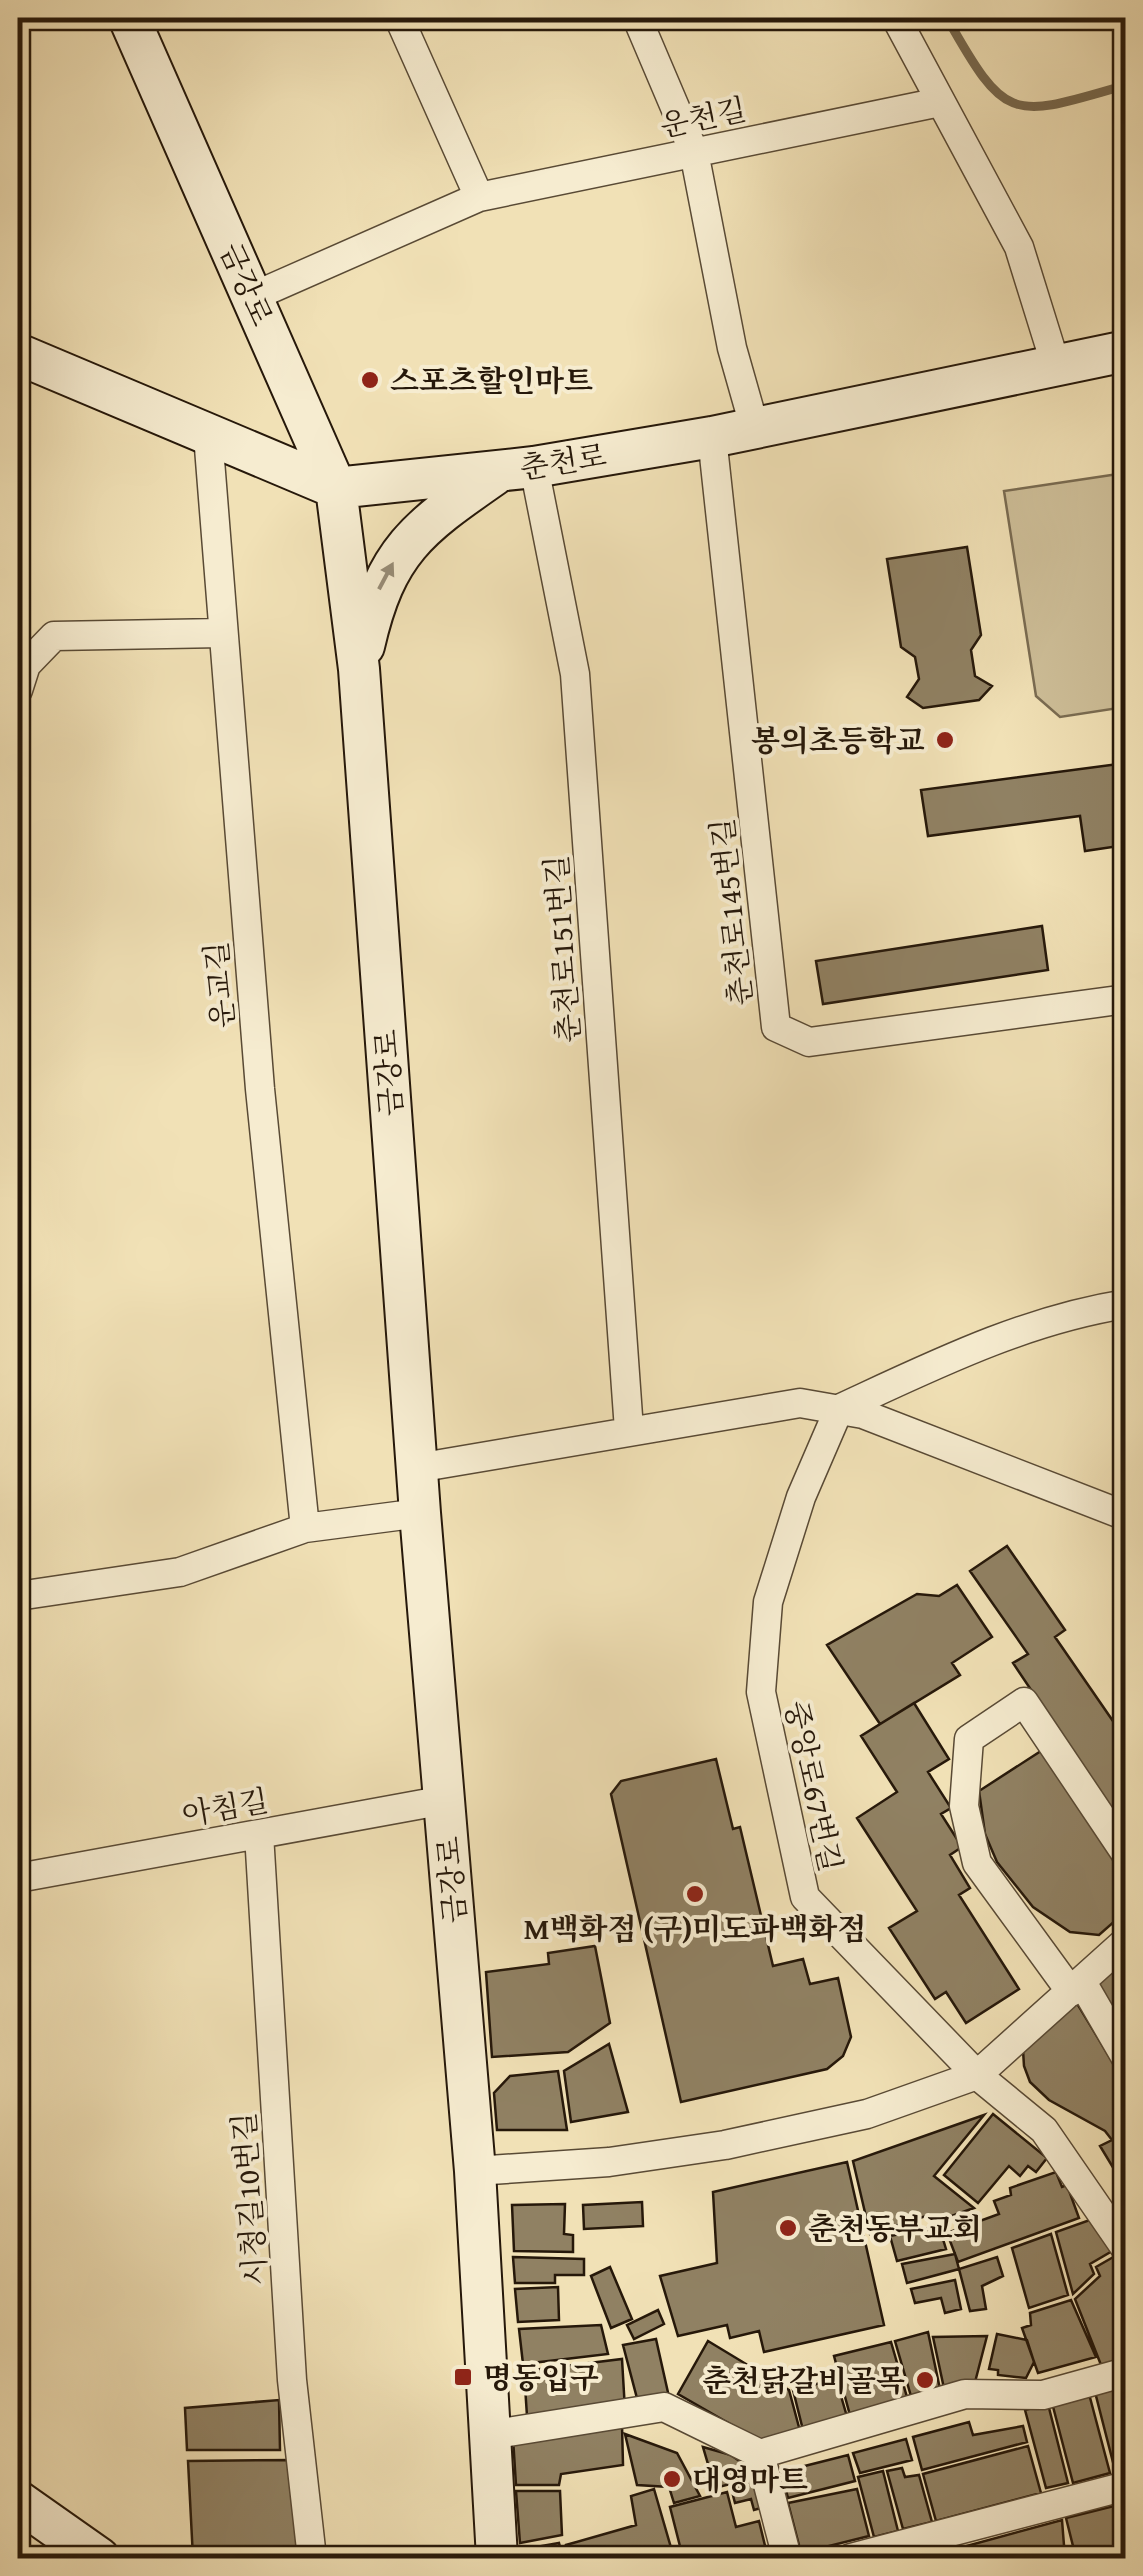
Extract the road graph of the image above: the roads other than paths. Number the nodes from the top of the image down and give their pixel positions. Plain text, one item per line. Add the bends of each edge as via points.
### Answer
1 (129, 18) edge
2 (398, 18) edge
3 (638, 18) edge
4 (896, 18) edge
5 (940, 102) junction
6 (694, 152) junction
7 (479, 197) junction
8 (252, 297) junction
9 (1126, 351) edge
10 (18, 354) edge
11 (1056, 366) junction
12 (754, 428) junction
13 (208, 436) junction
14 (712, 437) junction
15 (517, 468) junction
16 (336, 488) junction
17 (222, 633) junction
18 (359, 670) junction
19 (18, 690) edge
20 (1126, 999) edge
21 (1126, 1304) edge
22 (839, 1408) junction
23 (629, 1430) junction
24 (417, 1468) junction
25 (420, 1513) junction
26 (1126, 1516) edge
27 (305, 1528) junction
28 (18, 1596) edge
29 (444, 1800) junction
30 (258, 1834) junction
31 (1126, 1854) edge
32 (18, 1878) edge
33 (1126, 1941) edge
34 (1077, 1987) junction
35 (1126, 2058) edge
36 (977, 2075) junction
37 (475, 2171) junction
38 (1126, 2249) edge
39 (1126, 2372) edge
40 (489, 2435) junction
41 (760, 2454) junction
42 (1126, 2486) edge
43 (18, 2501) edge
44 (99, 2558) edge
45 (312, 2558) edge
46 (497, 2558) edge
47 (787, 2558) edge
48 (851, 2558) edge

1 - 8 street, 금강로
2 - 7 street
3 - 6 street
4 - 5 street
5 - 6 street, 운천길
5 - 11 street via 1018,247
6 - 7 street, 운천길
6 - 12 street
7 - 8 street, 운천길
8 - 16 street, 금강로
9 - 11 street, 춘천로
10 - 13 street, 춘천로
11 - 12 street, 춘천로
12 - 14 street, 춘천로
13 - 16 street, 춘천로
13 - 17 street, 운교길
14 - 15 street, 춘천로
14 - 20 street, 춘천로145번길 via 776,1027 809,1042
15 - 16 street, 춘천로
18 -> 15 street via 390,565 432,520
15 - 23 street, 춘천로151번길 via 575,674
16 - 18 street, 금강로
17 - 19 street via 54,636 26,664
17 - 27 street, 운교길
18 - 24 street, 금강로
21 - 22 street via 1051,1320
22 - 23 street via 800,1403
22 - 26 street
22 - 36 street, 중앙로67번길 via 801,1497 768,1602 765,1711 804,1897
23 - 24 street
24 - 25 street, 금강로
25 - 27 street
25 - 29 street, 금강로
27 - 28 street via 180,1572
29 - 30 street, 아침길
29 - 37 street, 금강로
30 - 32 street, 아침길
30 - 45 street, 시청길10번길 via 292,2380
31 - 34 street via 1024,1702 969,1739 964,1806 976,1863
33 - 34 street
34 - 35 street
34 - 36 street
36 - 37 street via 867,2114 725,2145
36 - 38 street, 중앙로67번길 via 1044,2130
37 - 40 street, 금강로
39 - 41 street via 1042,2395 965,2394
40 - 41 street via 664,2408
40 - 46 street, 금강로
41 - 47 street
42 - 48 street
43 - 44 street

